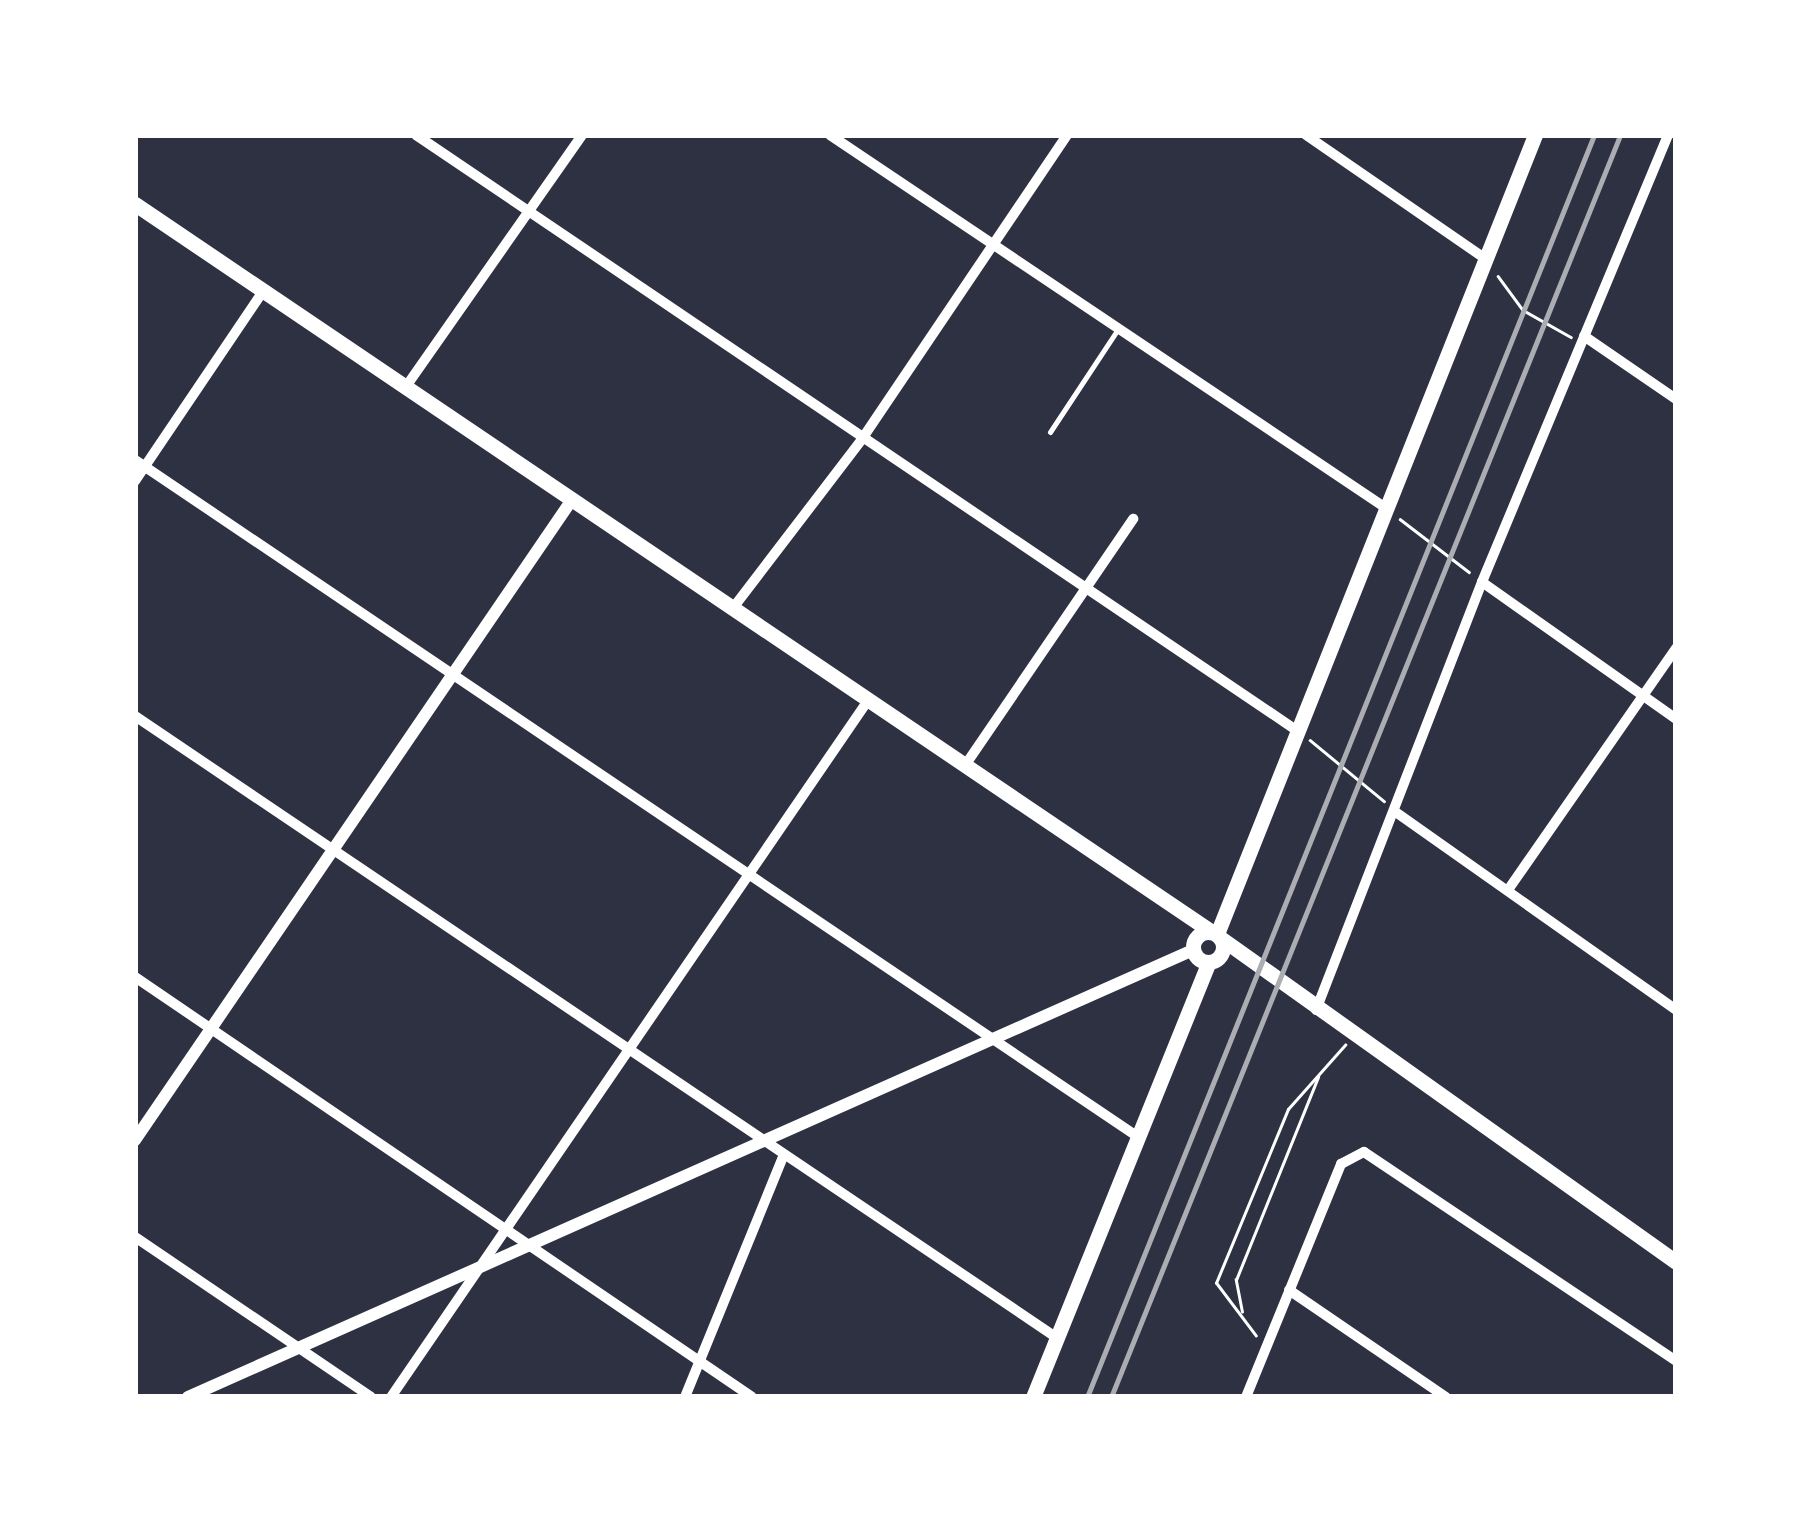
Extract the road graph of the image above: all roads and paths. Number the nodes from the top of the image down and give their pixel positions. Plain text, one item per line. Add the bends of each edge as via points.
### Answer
1 (416, 135) edge
2 (582, 135) edge
3 (830, 135) edge
4 (1067, 135) edge
5 (1306, 135) edge
6 (1535, 135) edge
7 (1668, 135) edge
8 (135, 204) edge
9 (530, 212) junction
10 (992, 244) junction
11 (1486, 259) junction
12 (263, 291) junction
13 (1118, 329) junction
14 (1582, 340) junction
15 (405, 388) junction
16 (1676, 399) edge
17 (1050, 432) dead end
18 (862, 439) junction
19 (140, 464) edge
20 (135, 481) edge
21 (571, 500) junction
22 (1386, 508) junction
23 (1133, 518) dead end
24 (1482, 582) junction
25 (1086, 587) junction
26 (733, 608) junction
27 (1676, 648) edge
28 (453, 675) junction
29 (1642, 695) junction
30 (869, 699) junction
31 (135, 716) edge
32 (1676, 719) edge
33 (1296, 730) junction
34 (966, 764) junction
35 (1396, 813) junction
36 (333, 850) junction
37 (748, 875) junction
38 (1508, 890) junction
39 (1217, 935) junction
40 (1193, 950) junction
41 (1208, 962) junction
42 (135, 977) edge
43 (1676, 1010) edge
44 (1316, 1011) junction
45 (211, 1028) junction
46 (1352, 1036) junction
47 (993, 1040) junction
48 (629, 1050) junction
49 (1321, 1071) junction
50 (1138, 1137) junction
51 (135, 1140) edge
52 (765, 1142) junction
53 (784, 1154) junction
54 (506, 1229) junction
55 (135, 1237) edge
56 (531, 1246) junction
57 (1676, 1262) edge
58 (481, 1266) junction
59 (1288, 1290) junction
60 (1243, 1314) junction
61 (1057, 1338) junction
62 (300, 1349) junction
63 (1264, 1351) junction
64 (1676, 1361) edge
65 (700, 1362) junction
66 (188, 1397) edge
67 (371, 1397) edge
68 (392, 1397) edge
69 (685, 1397) edge
70 (752, 1397) edge
71 (1033, 1397) edge
72 (1246, 1397) edge
73 (1446, 1397) edge

1 - 9 street
2 - 9 street
3 - 10 street
4 - 10 street
5 - 11 street
6 - 11 main road
7 - 14 street
8 - 12 main road
9 - 15 street
9 - 18 street
10 - 13 street
10 - 18 street
11 - 14 path via 1524,310
11 - 22 main road
12 - 15 main road
12 - 19 street
13 - 17 lane
13 - 22 street
14 - 16 street
14 - 24 street
15 - 21 main road
18 - 25 street
18 - 26 street
19 - 20 street
19 - 28 street
21 - 26 main road
21 - 28 street
22 - 24 path
22 - 33 main road
23 - 25 street
24 - 29 street
24 - 35 street
25 - 33 street
25 - 34 street
26 - 30 main road
27 - 29 street
28 - 36 street
28 - 37 street
29 - 32 street
29 - 38 street
30 - 34 main road
30 - 37 street
31 - 36 street
33 - 35 path
33 - 39 main road
34 - 39 main road
35 - 38 street
35 - 44 street
36 - 45 street
36 - 48 street
37 - 47 street
37 - 48 street
38 - 43 street
39 - 40 main road via 1196,938
39 - 41 main road via 1222,954
39 - 44 main road
40 - 41 main road
40 - 47 street
41 - 50 main road
42 - 45 street
44 - 46 main road
45 - 51 street
45 - 54 street
46 - 49 path
46 - 57 main road
47 - 50 street
47 - 52 street
48 - 52 street
48 - 54 street
49 - 60 path via 1236,1280
49 - 60 path via 1288,1109 1216,1283 1222,1298
50 - 61 main road
52 - 53 street
52 - 56 street
53 - 61 street
53 - 65 street
54 - 56 street
54 - 58 street
55 - 62 street
56 - 58 street
56 - 65 street
58 - 62 street
58 - 68 street
59 - 63 street
59 - 64 street via 1341,1164 1352,1154 1379,1156
59 - 73 street
60 - 63 path
61 - 71 main road
62 - 66 street
62 - 67 street
63 - 72 street
65 - 69 street
65 - 70 street

